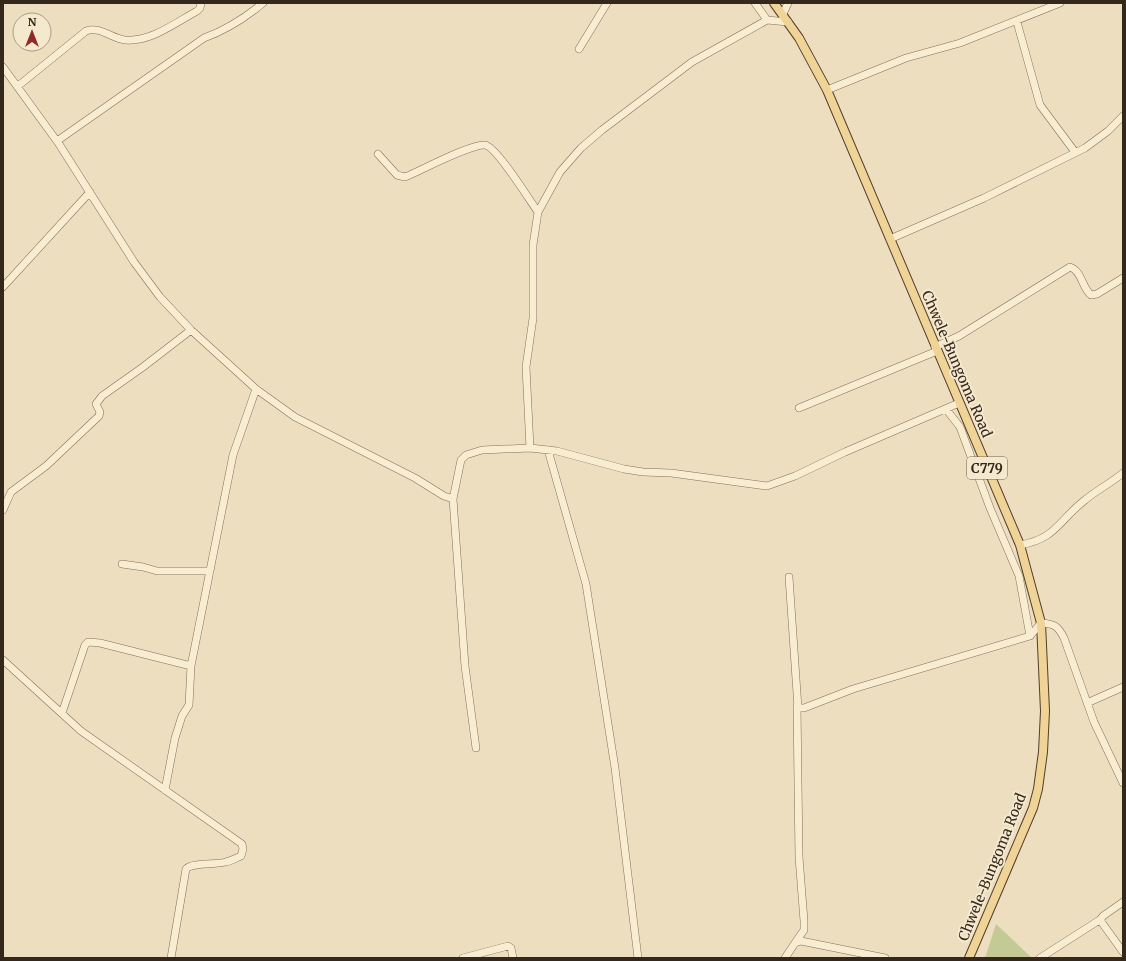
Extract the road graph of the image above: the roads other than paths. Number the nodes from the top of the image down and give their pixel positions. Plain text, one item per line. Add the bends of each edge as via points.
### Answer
1 (201, 3) edge
2 (263, 3) edge
3 (607, 3) edge
4 (755, 3) edge
5 (774, 3) edge
6 (788, 3) edge
7 (1060, 3) edge
8 (783, 14) junction
9 (766, 20) junction
10 (788, 22) junction
11 (1017, 22) junction
12 (579, 49) dead end
13 (3, 67) edge
14 (18, 86) junction
15 (827, 90) junction
16 (1123, 116) edge
17 (57, 141) junction
18 (1075, 152) junction
19 (378, 154) dead end
20 (90, 192) junction
21 (538, 212) junction
22 (890, 239) junction
23 (1123, 278) edge
24 (3, 287) edge
25 (191, 330) junction
26 (936, 349) junction
27 (256, 389) junction
28 (959, 404) junction
29 (799, 408) dead end
30 (946, 409) junction
31 (530, 448) junction
32 (548, 450) junction
33 (983, 461) junction
34 (973, 465) junction
35 (1123, 473) edge
36 (453, 499) junction
37 (3, 510) edge
38 (1020, 546) junction
39 (122, 564) dead end
40 (210, 571) junction
41 (789, 577) dead end
42 (1041, 623) junction
43 (1030, 636) junction
44 (3, 660) edge
45 (191, 666) junction
46 (1123, 687) edge
47 (1087, 703) junction
48 (797, 706) junction
49 (62, 714) junction
50 (476, 748) dead end
51 (1123, 783) edge
52 (165, 790) junction
53 (1123, 902) edge
54 (1101, 918) junction
55 (795, 943) junction
56 (1123, 952) edge
57 (171, 958) edge
58 (463, 958) edge
59 (513, 958) edge
60 (638, 958) edge
61 (785, 958) edge
62 (885, 958) edge
63 (969, 958) edge
64 (1040, 958) edge

1 - 14 street via 197,11 148,37 125,40 93,29 86,31
2 - 17 street via 220,33 204,38
3 - 12 street
4 - 9 street
5 - 8 main road, Chwele-Bungoma Road / C779
6 - 8 street
7 - 11 street
8 - 10 main road, Chwele-Bungoma Road / C779
9 - 10 street
9 - 21 street via 692,62 586,143 560,172
10 - 15 main road, Chwele-Bungoma Road / C779
11 - 15 street via 960,43 906,58
11 - 18 street via 1040,105
13 - 14 street
14 - 17 street
15 - 22 main road, Chwele-Bungoma Road / C779
16 - 18 street via 1108,131
17 - 20 street
18 - 22 street via 984,198
19 - 21 street via 397,175 405,177 471,148 485,145 499,157
20 - 24 street
20 - 25 street via 134,262
21 - 31 street via 533,244 533,318 526,367
22 - 26 main road, Chwele-Bungoma Road / C779
23 - 26 street via 1097,294 1091,294 1078,273 1070,268
25 - 27 street
25 - 37 street via 102,396 96,404 99,416 46,466 11,492
26 - 28 main road, Chwele-Bungoma Road / C779
26 - 29 street
27 - 36 street via 317,430
27 - 40 street via 233,455
28 - 30 street
28 - 33 main road, Chwele-Bungoma Road / C779
30 - 32 street via 795,476 766,486 671,473 636,471
30 - 34 street via 960,427
31 - 32 street
31 - 36 street via 482,450 466,455 460,460
32 - 60 street via 586,584 615,768
33 - 34 street
33 - 38 main road, Chwele-Bungoma Road / C779
34 - 43 street via 1019,576
35 - 38 street via 1084,500 1047,536 1037,542
36 - 50 street via 464,659
38 - 42 main road, Chwele-Bungoma Road / C779
39 - 40 street via 158,571
40 - 45 street
41 - 48 street
42 - 43 street
42 - 47 street via 1059,627
42 - 63 main road, Chwele-Bungoma Road / C779 via 1045,711 1038,789
43 - 48 street via 853,689 804,708 800,709
44 - 49 street
45 - 49 street via 88,642
45 - 52 street via 189,705 182,716 175,738
46 - 47 street
47 - 51 street
48 - 55 street via 804,930
49 - 52 street via 81,731
52 - 57 street via 240,842 243,850 241,856 227,862 193,864 186,869
53 - 54 street
54 - 56 street via 1101,924
54 - 64 street
55 - 61 street
55 - 62 street via 807,941
58 - 59 street via 508,946

